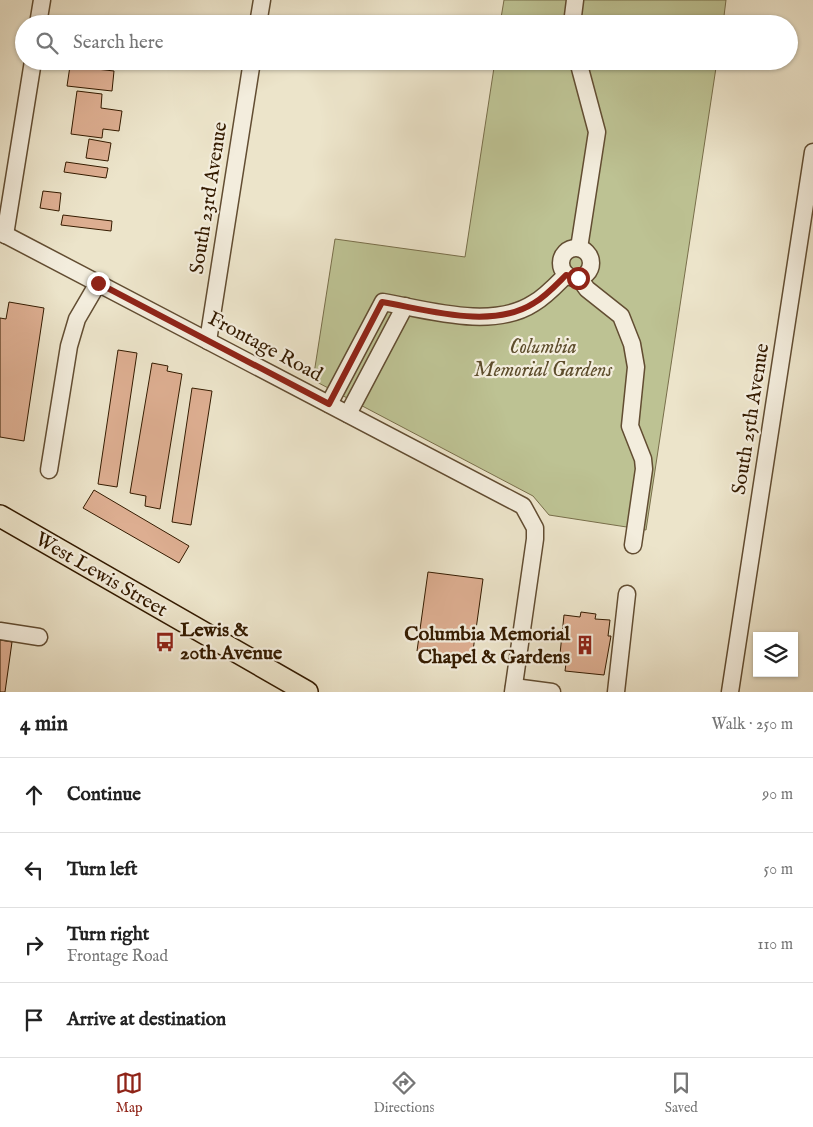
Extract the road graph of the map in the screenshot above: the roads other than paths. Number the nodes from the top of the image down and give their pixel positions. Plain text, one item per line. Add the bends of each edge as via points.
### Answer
1 (42, 0) edge
2 (262, 0) edge
3 (575, 0) edge
4 (40, 15) edge
5 (260, 15) edge
6 (573, 15) edge
7 (31, 70) edge
8 (251, 70) edge
9 (580, 70) edge
10 (813, 152) edge
11 (3, 233) edge
12 (579, 248) junction
13 (572, 276) junction
14 (98, 283) junction
15 (405, 306) junction
16 (208, 341) junction
17 (329, 404) junction
18 (348, 414) junction
19 (49, 470) dead end
20 (0, 516) edge
21 (633, 545) dead end
22 (627, 594) dead end
23 (0, 631) edge
24 (39, 637) dead end
25 (513, 690) edge
26 (307, 692) edge
27 (552, 692) edge
28 (616, 692) edge
29 (730, 692) edge

1 - 4 street
2 - 5 street
3 - 6 street
7 - 11 street
8 - 16 street, South 23rd Avenue
9 - 12 street via 597,132
10 - 29 street, South 25th Avenue
11 - 14 street, Frontage Road
12 - 13 street via 568,250 561,257 561,267
12 - 13 street via 589,256 591,266 585,275
13 - 15 street via 534,304 505,315 480,317
13 - 21 street via 621,316 635,359 630,426 644,469
14 - 16 street, Frontage Road
14 - 19 street via 77,319 69,346
15 - 17 street via 382,302
15 - 18 street
16 - 17 street, Frontage Road
17 - 18 street, Frontage Road
18 - 25 street, Frontage Road via 515,501 523,506 532,520 535,539
20 - 26 main road, West Lewis Street
22 - 28 street
23 - 24 street
25 - 27 street

